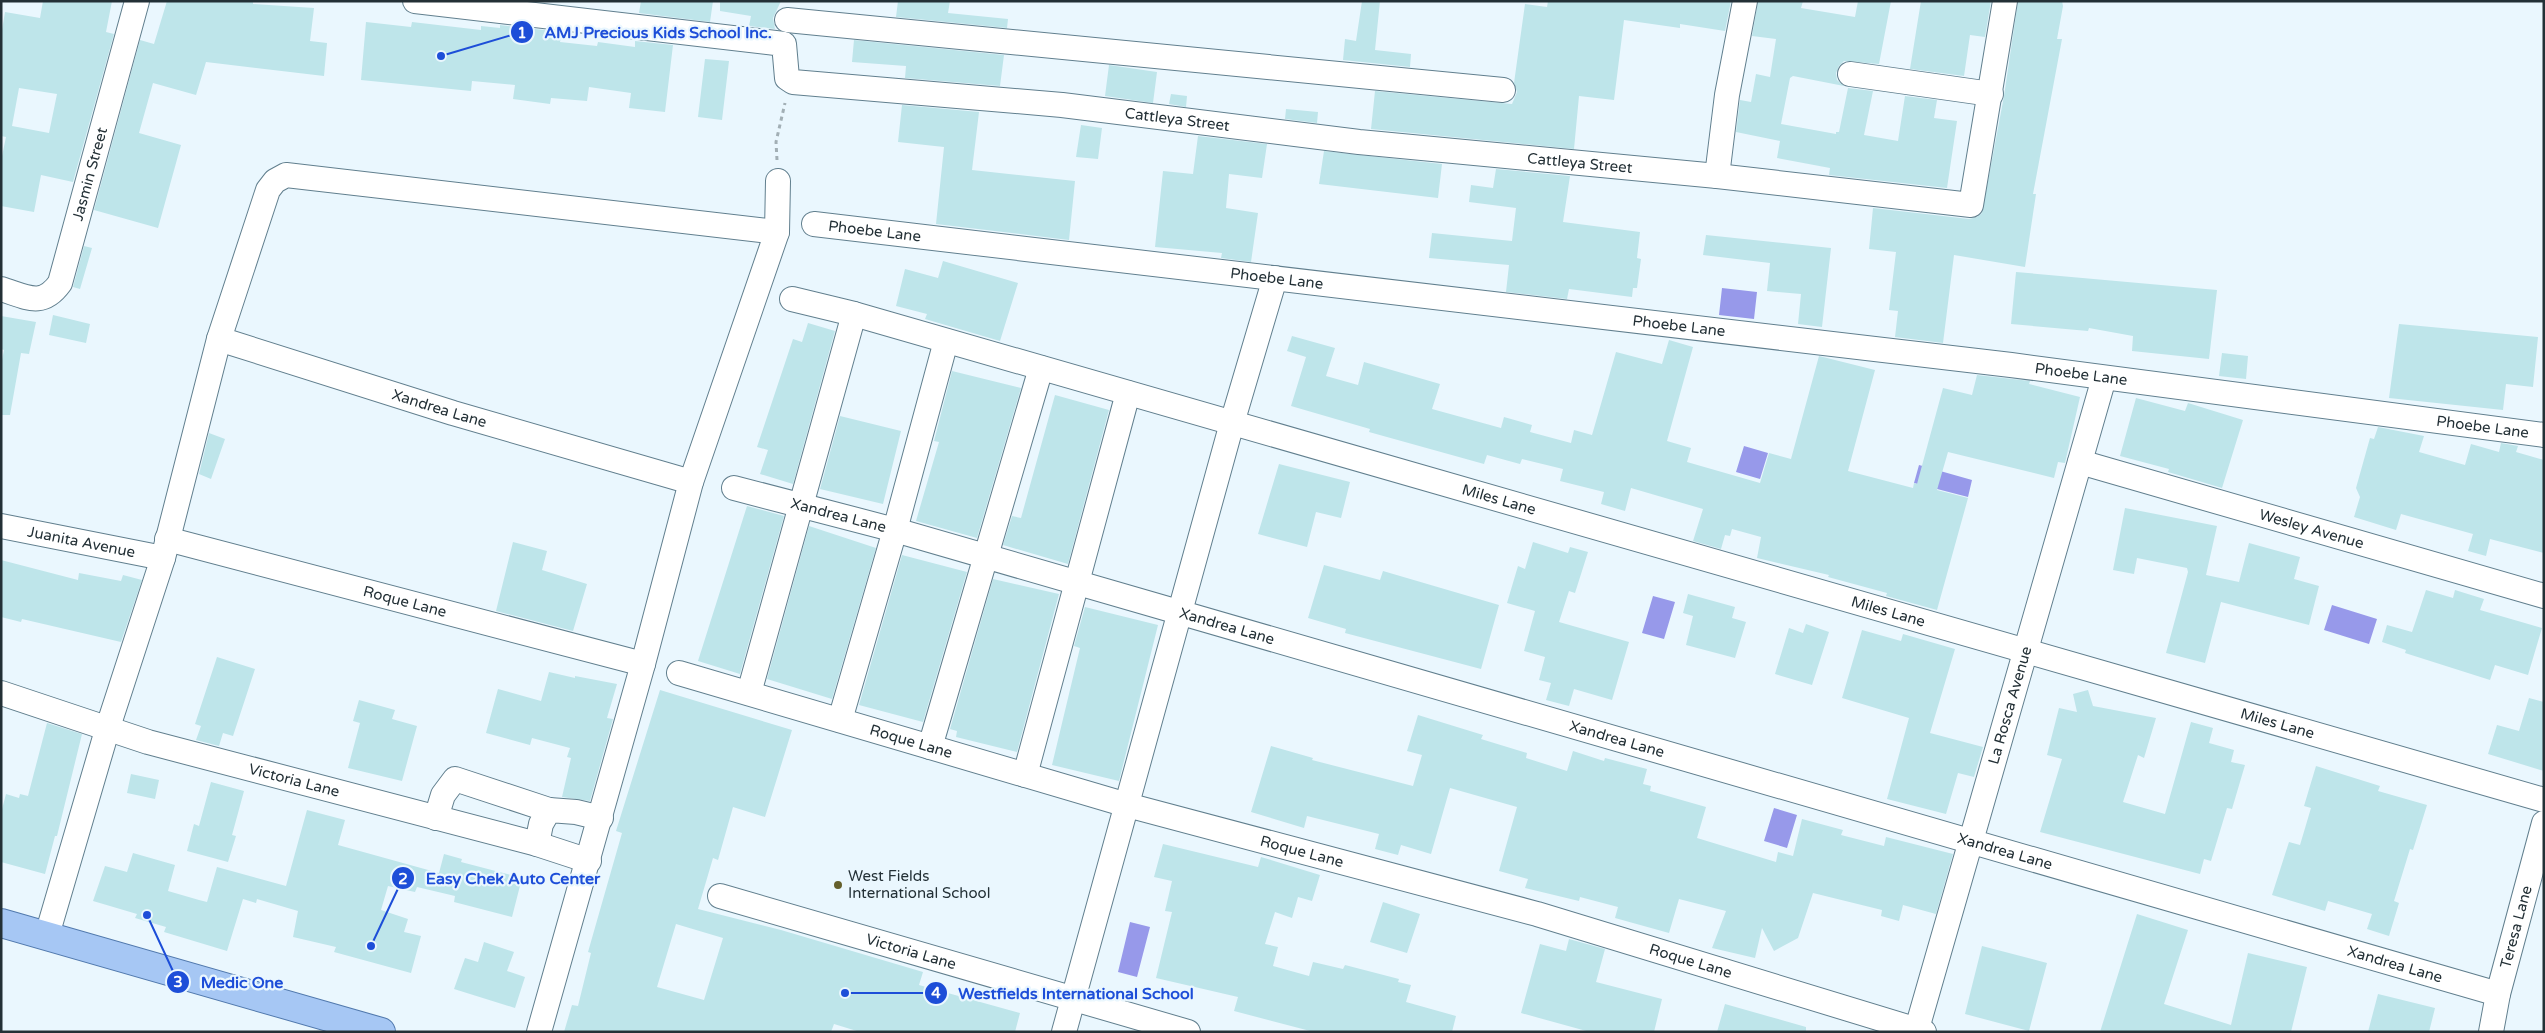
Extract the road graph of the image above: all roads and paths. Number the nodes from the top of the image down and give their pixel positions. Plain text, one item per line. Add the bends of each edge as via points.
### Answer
1 (137, 1) edge
2 (415, 1) edge
3 (1746, 1) edge
4 (2005, 1) edge
5 (789, 10) edge
6 (784, 44) junction
7 (1850, 74) dead end
8 (789, 81) junction
9 (1504, 90) dead end
10 (1991, 94) junction
11 (1717, 176) junction
12 (778, 181) joint
13 (814, 224) dead end
14 (777, 232) junction
15 (1275, 278) junction
16 (1, 289) edge
17 (792, 299) dead end
18 (854, 314) junction
19 (220, 339) junction
20 (946, 341) junction
21 (1041, 368) junction
22 (2104, 378) junction
23 (1128, 394) junction
24 (1232, 424) junction
25 (2544, 435) edge
26 (2080, 462) junction
27 (691, 482) junction
28 (734, 488) dead end
29 (800, 506) junction
30 (1, 526) edge
31 (895, 530) junction
32 (165, 548) junction
33 (987, 556) junction
34 (1078, 582) junction
35 (2544, 596) edge
36 (1180, 612) junction
37 (2026, 651) junction
38 (643, 664) junction
39 (679, 673) dead end
40 (1, 692) edge
41 (749, 693) junction
42 (840, 720) junction
43 (108, 727) junction
44 (930, 747) junction
45 (1025, 775) junction
46 (2544, 800) edge
47 (1127, 805) junction
48 (549, 810) junction
49 (436, 818) junction
50 (601, 818) junction
51 (2544, 823) edge
52 (1970, 842) junction
53 (537, 844) junction
54 (589, 861) junction
55 (720, 896) dead end
56 (1, 922) edge
57 (47, 935) junction
58 (2498, 994) junction
59 (1072, 999) junction
60 (1919, 1031) edge
61 (381, 1032) edge
62 (539, 1032) edge
63 (1064, 1032) edge
64 (1188, 1032) edge
65 (2491, 1032) edge

1 - 16 street, Jasmin Street via 60,283 47,297 37,300
2 - 6 street
3 - 11 street via 1727,95
4 - 10 street
5 - 6 street
5 - 9 street
6 - 8 street
7 - 10 street
8 - 11 street, Cattleya Street via 1062,106 1359,142
8 - 12 path via 776,142
10 - 11 street, Cattleya Street via 1971,205
12 - 14 street
13 - 15 street, Phoebe Lane
14 - 19 street via 286,175 268,190
14 - 27 street
15 - 22 street, Phoebe Lane
15 - 24 street
17 - 18 street, Miles Lane
18 - 20 street, Miles Lane
18 - 29 street
19 - 27 street, Xandrea Lane via 453,413
19 - 32 street
20 - 21 street, Miles Lane
20 - 31 street
21 - 23 street, Miles Lane
21 - 33 street
22 - 25 street, Phoebe Lane
22 - 26 street, La Rosca Avenue
23 - 24 street, Miles Lane
23 - 34 street
24 - 36 street
24 - 37 street, Miles Lane
26 - 35 street, Wesley Avenue
26 - 37 street, La Rosca Avenue
27 - 38 street
28 - 29 street, Xandrea Lane
29 - 31 street, Xandrea Lane
29 - 41 street
30 - 32 street, Juanita Avenue
31 - 33 street, Xandrea Lane
31 - 42 street
32 - 38 street, Roque Lane
32 - 43 street
33 - 34 street, Xandrea Lane
33 - 44 street
34 - 36 street, Xandrea Lane
34 - 45 street
36 - 47 street
36 - 52 street, Xandrea Lane
37 - 46 street, Miles Lane
37 - 52 street, La Rosca Avenue
38 - 50 street
39 - 41 street, Roque Lane
40 - 43 street, Victoria Lane
41 - 42 street, Roque Lane
42 - 44 street, Roque Lane
43 - 49 street, Victoria Lane via 167,748
43 - 57 street
44 - 45 street, Roque Lane
45 - 47 street, Roque Lane
47 - 59 street
47 - 60 street, Roque Lane via 1537,914
48 - 49 street via 455,779 443,795
48 - 50 street
48 - 53 street via 541,824
49 - 53 street, Victoria Lane
50 - 54 street
51 - 58 street, Teresa Lane
52 - 58 street, Xandrea Lane
52 - 60 street, La Rosca Avenue
53 - 54 street, Victoria Lane
54 - 62 street
55 - 59 street, Victoria Lane
56 - 57 main road
57 - 61 main road
58 - 65 street, Teresa Lane
59 - 63 street
59 - 64 street, Victoria Lane

